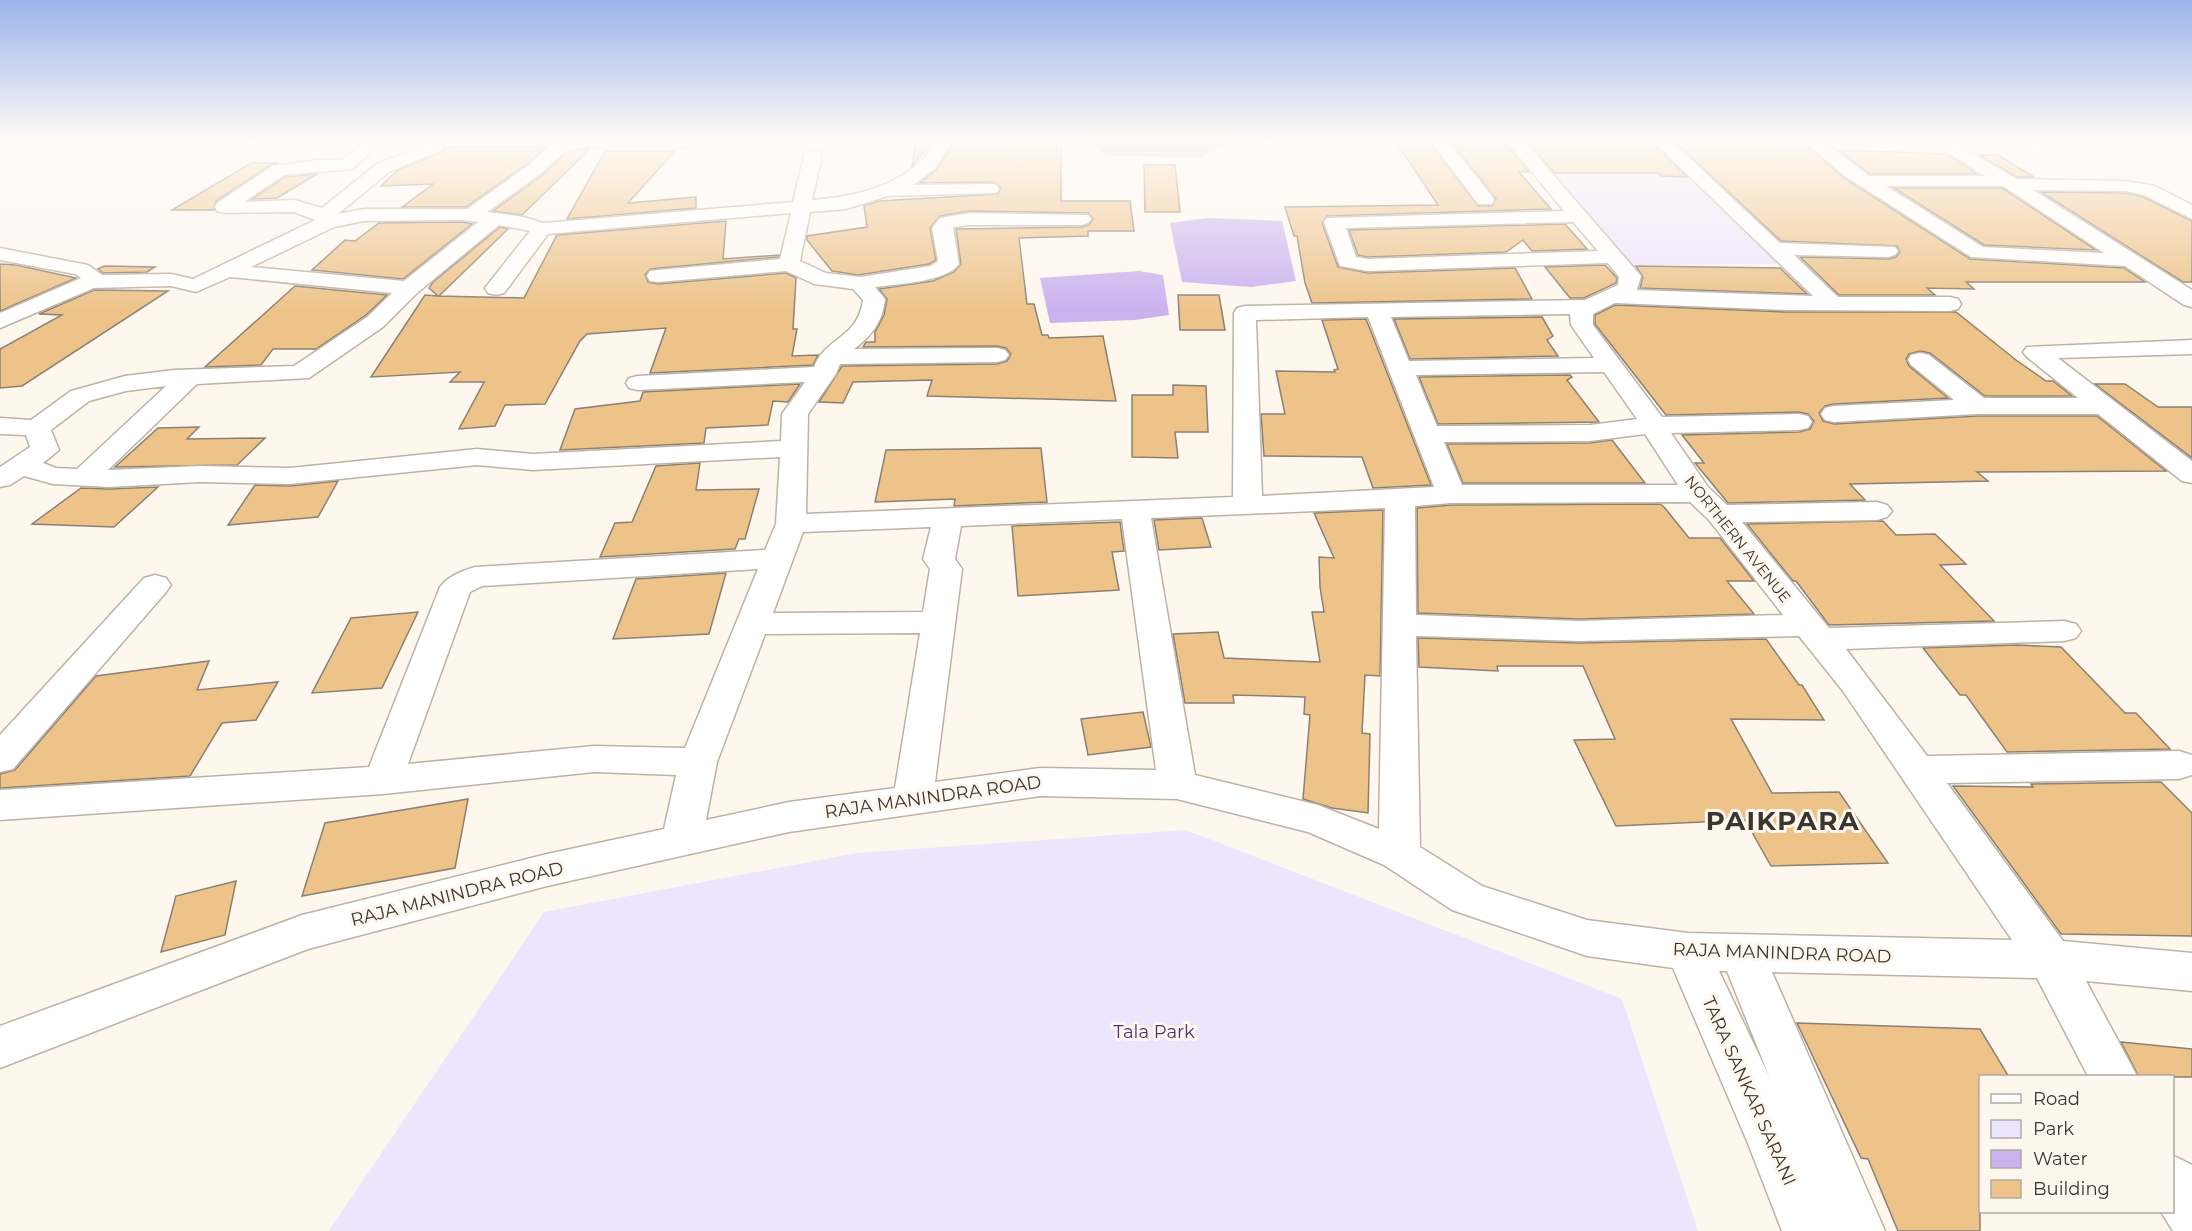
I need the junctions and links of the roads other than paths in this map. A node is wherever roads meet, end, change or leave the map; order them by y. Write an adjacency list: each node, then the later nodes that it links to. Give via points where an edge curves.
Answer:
1 (240, 196): 14 (street, via 224,207)
2 (301, 196): 14 (street)
3 (352, 196): 19 (street)
4 (497, 196): 17 (street)
5 (805, 196): 15 (street)
6 (868, 196): 15 (street, via 846,203)
7 (1482, 196): 13 (street)
8 (1562, 196): 18 (street)
9 (1720, 196): 23 (street)
10 (1889, 196): 27 (street, via 1978,253)
11 (2030, 196): 27 (street)
12 (2161, 196): 16 (street)
13 (1485, 200)
14 (288, 206): 19 (street, via 311,209)
15 (803, 206): 22 (street); 28 (street)
16 (2192, 213)
17 (469, 216): 19 (street, via 364,215); 20 (street)
18 (1579, 216): 26 (street); 26 (street, via 1334,222 1347,262 1368,265)
19 (327, 219): 29 (street)
20 (494, 219): 22 (street); 33 (street)
21 (1081, 219): 32 (street, via 947,222 942,228 949,264 936,271)
22 (542, 229): 34 (street)
23 (1776, 249): 24 (street); 37 (street)
24 (1888, 251)
25 (0, 254): 31 (street, via 81,269 92,276)
26 (1614, 258): 36 (street, via 1630,276 1628,288)
27 (2130, 260): 35 (street)
28 (789, 264): 30 (street); 32 (street, via 822,279)
29 (228, 271): 31 (street, via 196,286 171,280); 33 (street)
30 (658, 276)
31 (91, 282): 40 (street)
32 (860, 282): 45 (street, via 874,299 872,316)
33 (409, 288): 47 (street, via 375,322 300,373)
34 (496, 288)
35 (2192, 300)
36 (1599, 301): 37 (street); 39 (street); 44 (street, NORTHERN AVENUE, via 1581,311 1582,325)
37 (1832, 303): 38 (street)
38 (1950, 304)
39 (1377, 310): 46 (street); 64 (street, via 1245,313)
40 (0, 321)
41 (2192, 347): 50 (street, via 2035,352)
42 (997, 355): 45 (street)
43 (1920, 360): 49 (street)
44 (1610, 364): 46 (street); 53 (street, NORTHERN AVENUE)
45 (827, 365): 48 (street); 57 (street, via 795,414)
46 (1400, 368): 56 (street)
47 (191, 376): 55 (street, via 125,384 80,396); 60 (street)
48 (638, 383)
49 (1978, 406): 50 (street); 51 (street)
50 (2102, 406): 59 (street)
51 (1834, 414)
52 (1798, 422): 53 (street)
53 (1654, 425): 56 (street, via 1590,433); 63 (street, NORTHERN AVENUE, via 1668,451)
54 (0, 426): 55 (street)
55 (37, 428): 58 (street, via 45,450)
56 (1425, 434): 61 (street)
57 (794, 448): 60 (street, via 533,462 477,457 290,476); 68 (street)
58 (10, 472): 60 (street)
59 (2192, 475)
60 (84, 478)
61 (1451, 494): 62 (street); 63 (street, via 1578,495)
62 (1400, 499): 64 (street); 73 (street)
63 (1709, 503): 66 (street); 75 (street, NORTHERN AVENUE)
64 (1248, 505): 65 (street)
65 (1135, 509): 67 (street); 81 (street)
66 (1877, 511)
67 (948, 518): 68 (street); 71 (street, via 939,559 946,568)
68 (791, 524): 69 (street)
69 (777, 560): 72 (street); 80 (street, via 475,577 464,581 456,587)
70 (155, 585): 76 (street)
71 (939, 622): 72 (street); 82 (street)
72 (751, 624): 77 (street)
73 (1401, 625): 75 (street); 85 (street)
74 (2064, 631): 75 (street)
75 (1814, 632): 79 (street, NORTHERN AVENUE)
76 (0, 759)
77 (698, 762): 80 (street, via 594,759); 84 (street)
78 (2180, 765): 79 (street)
79 (1917, 770): 88 (street, NORTHERN AVENUE)
80 (383, 780): 83 (street)
81 (1177, 785): 82 (street, RAJA MANINDRA ROAD, via 1040,782); 85 (street, RAJA MANINDRA ROAD, via 1318,820)
82 (913, 799): 84 (street, RAJA MANINDRA ROAD, via 789,817)
83 (0, 805)
84 (682, 840): 90 (street, RAJA MANINDRA ROAD, via 302,933)
85 (1399, 854): 86 (street, RAJA MANINDRA ROAD, via 1467,897 1587,938)
86 (1688, 952): 87 (street, RAJA MANINDRA ROAD); 94 (street, TARA SANKAR SARANI)
87 (1742, 954): 88 (street, RAJA MANINDRA ROAD); 95 (street)
88 (2050, 959): 89 (street, RAJA MANINDRA ROAD); 91 (street, NORTHERN AVENUE)
89 (2192, 972)
90 (0, 1047)
91 (2112, 1075)
92 (2174, 1184): 93 (street)
93 (2192, 1212)
94 (1809, 1231)
95 (1858, 1231)

